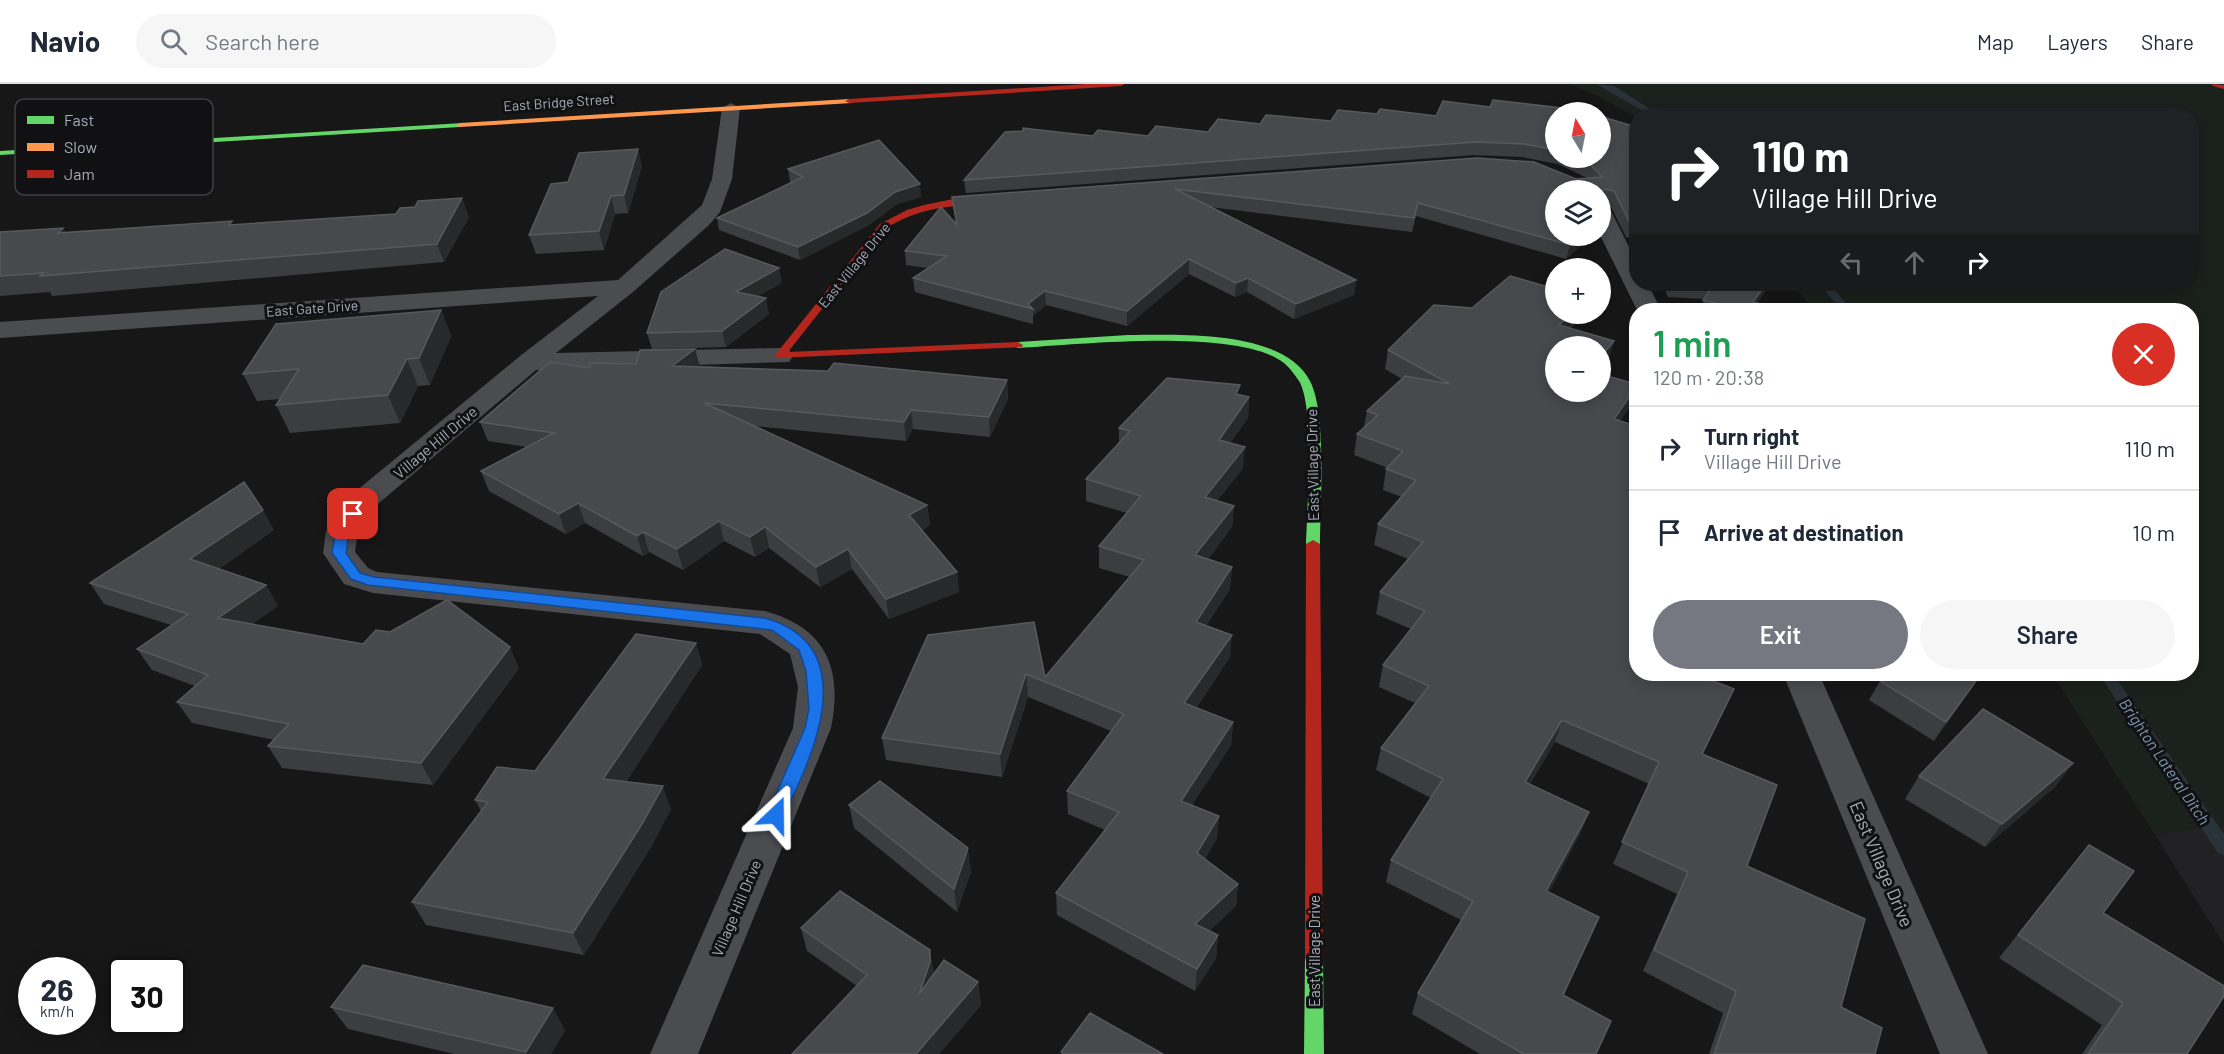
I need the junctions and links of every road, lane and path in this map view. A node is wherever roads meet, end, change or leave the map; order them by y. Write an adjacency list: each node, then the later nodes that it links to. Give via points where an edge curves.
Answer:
1 (1121, 84): 4 (street, East Bridge Street)
2 (2216, 84): 3 (street)
3 (2224, 87)
4 (731, 108): 5 (street, East Bridge Street); 11 (street, Village Hill Drive, via 722,178 712,207)
5 (213, 140)
6 (15, 152): 7 (street, East Bridge Street)
7 (0, 153)
8 (1011, 197): 13 (street, East Village Drive, via 928,204 894,217)
9 (1611, 234): 10 (street)
10 (1629, 270)
11 (625, 287): 12 (street, East Gate Drive); 14 (street, Village Hill Drive)
12 (0, 330)
13 (780, 356): 14 (street, East Village Drive); 17 (street, East Village Drive, via 1200,337 1249,345 1281,356 1298,368 1308,387 1314,422)
14 (529, 362): 16 (street, Village Hill Drive, via 362,503 342,531 339,553 356,576 373,582 765,623 805,647 814,671 817,709 812,728)
15 (1804, 681): 18 (street, East Village Drive)
16 (674, 1054)
17 (1314, 1054)
18 (1964, 1054)

